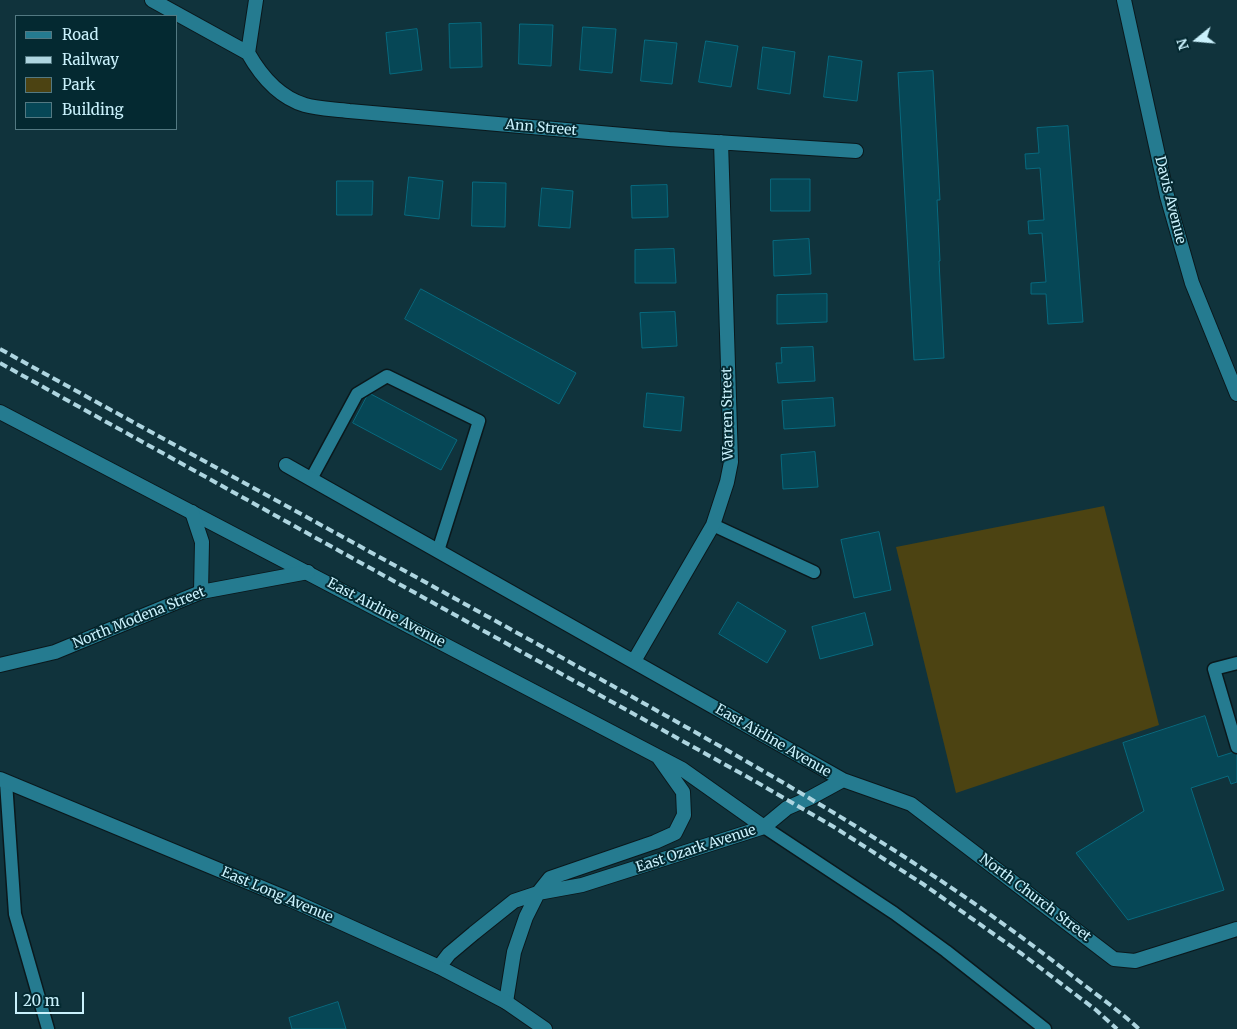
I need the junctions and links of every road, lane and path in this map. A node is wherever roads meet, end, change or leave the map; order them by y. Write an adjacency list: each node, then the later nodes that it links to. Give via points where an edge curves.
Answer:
1 (152, 0): 4 (street)
2 (256, 0): 4 (street)
3 (1124, 0): 7 (street, Davis Avenue, via 1167,196 1192,283)
4 (248, 53): 5 (street, Ann Street, via 271,86 305,105 348,112)
5 (721, 142): 6 (street, Ann Street); 12 (street, Warren Street, via 730,462)
6 (856, 151)
7 (1237, 394)
8 (0, 412): 11 (street, East Airline Avenue)
9 (286, 465): 10 (street, East Airline Avenue)
10 (311, 479): 13 (street, East Airline Avenue); 13 (lane, via 357,394 387,376 479,421)
11 (192, 512): 14 (street, East Airline Avenue); 16 (street, via 202,542)
12 (713, 525): 15 (lane); 17 (street, Warren Street)
13 (438, 551): 17 (street, East Airline Avenue)
14 (308, 572): 16 (street, North Modena Street); 21 (street, East Airline Avenue)
15 (814, 572)
16 (201, 592): 19 (street, North Modena Street, via 55,652)
17 (634, 661): 22 (street, East Airline Avenue)
18 (1237, 663): 20 (lane, via 1214,668)
19 (0, 665)
20 (1237, 747)
21 (658, 757): 24 (street, East Airline Avenue, via 682,769); 25 (street, via 683,792 684,815 675,833 550,878)
22 (843, 780): 24 (street, East Ozark Avenue, via 787,808); 26 (street, North Church Street, via 911,804 1114,959 1135,961)
23 (3, 781): 27 (street, East Long Avenue, via 289,899); 29 (lane, via 15,914)
24 (764, 827): 25 (street, East Ozark Avenue, via 582,885); 31 (lane, via 894,913)
25 (538, 893): 27 (street, East Ozark Avenue, via 514,901 449,954); 28 (street, via 514,952)
26 (1237, 929)
27 (439, 967): 28 (street, East Long Avenue)
28 (506, 1002): 30 (street, East Long Avenue)
29 (48, 1029)
30 (546, 1029)
31 (1045, 1029)

